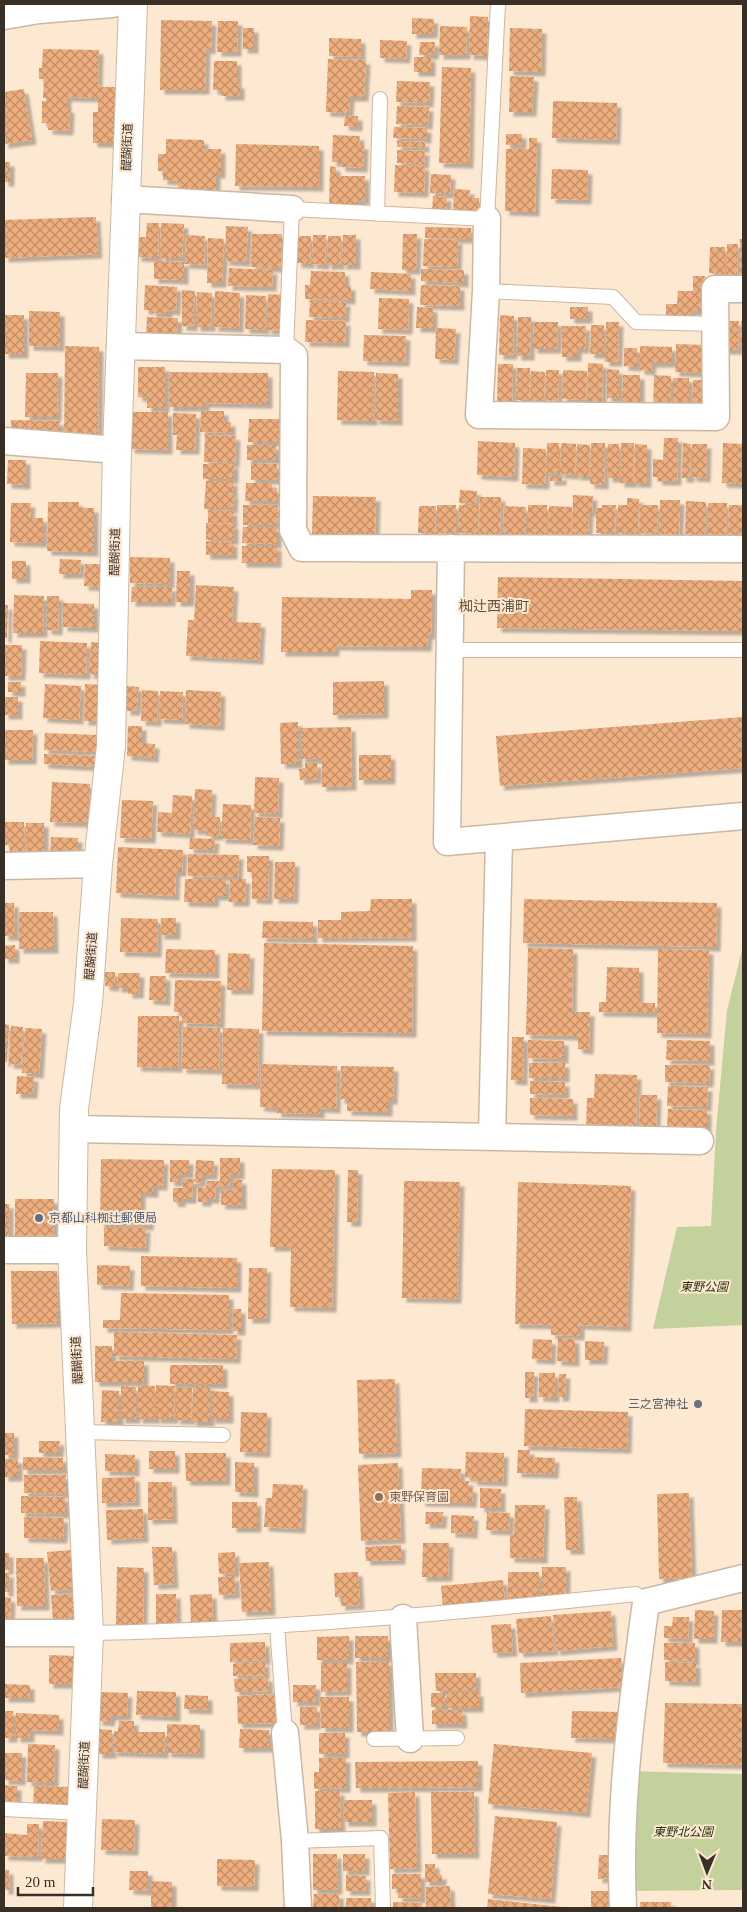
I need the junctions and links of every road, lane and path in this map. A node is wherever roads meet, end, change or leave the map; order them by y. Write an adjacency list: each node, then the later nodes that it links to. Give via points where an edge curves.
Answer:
1 (112, 4): 4 (street)
2 (132, 4): 6 (main road, 醍醐街道)
3 (498, 4): 9 (lane)
4 (4, 16)
5 (380, 98): 8 (lane)
6 (125, 198): 7 (street); 13 (main road, 醍醐街道)
7 (292, 209): 8 (lane); 14 (lane)
8 (377, 214): 9 (lane)
9 (487, 219): 11 (street)
10 (743, 289): 12 (street, via 715,289)
11 (486, 291): 12 (lane, via 613,297 636,322); 12 (street, via 479,414 716,417)
12 (715, 324)
13 (120, 346): 14 (street); 16 (main road, 醍醐街道)
14 (286, 350): 17 (street, via 294,356 293,530 302,548)
15 (4, 441): 16 (street)
16 (117, 450): 23 (main road, 醍醐街道, via 111,746)
17 (451, 548): 18 (street); 19 (street)
18 (743, 549)
19 (450, 650): 20 (lane); 22 (street, via 447,842)
20 (743, 650)
21 (743, 816): 22 (street)
22 (498, 838): 26 (street)
23 (98, 864): 24 (street); 25 (main road, 醍醐街道, via 88,1003)
24 (4, 866)
25 (74, 1129): 26 (street); 29 (main road, 醍醐街道)
26 (492, 1138): 27 (street)
27 (700, 1141)
28 (4, 1250): 29 (street)
29 (72, 1250): 30 (main road, 醍醐街道)
30 (81, 1432): 31 (lane); 37 (main road, 醍醐街道)
31 (223, 1436)
32 (743, 1578): 33 (street)
33 (646, 1602): 34 (lane, via 636,1594); 48 (street, via 628,1736 620,1850)
34 (403, 1618): 35 (lane); 39 (street)
35 (277, 1626): 37 (lane); 38 (lane)
36 (4, 1633): 37 (street)
37 (89, 1633): 43 (main road, 醍醐街道)
38 (285, 1733): 44 (street)
39 (410, 1738): 40 (lane); 41 (lane)
40 (456, 1738)
41 (374, 1739)
42 (4, 1809): 43 (lane)
43 (82, 1813): 45 (main road, 醍醐街道)
44 (295, 1841): 46 (street); 47 (lane, via 381,1838)
45 (78, 1908)
46 (298, 1908)
47 (383, 1908)
48 (622, 1908)

